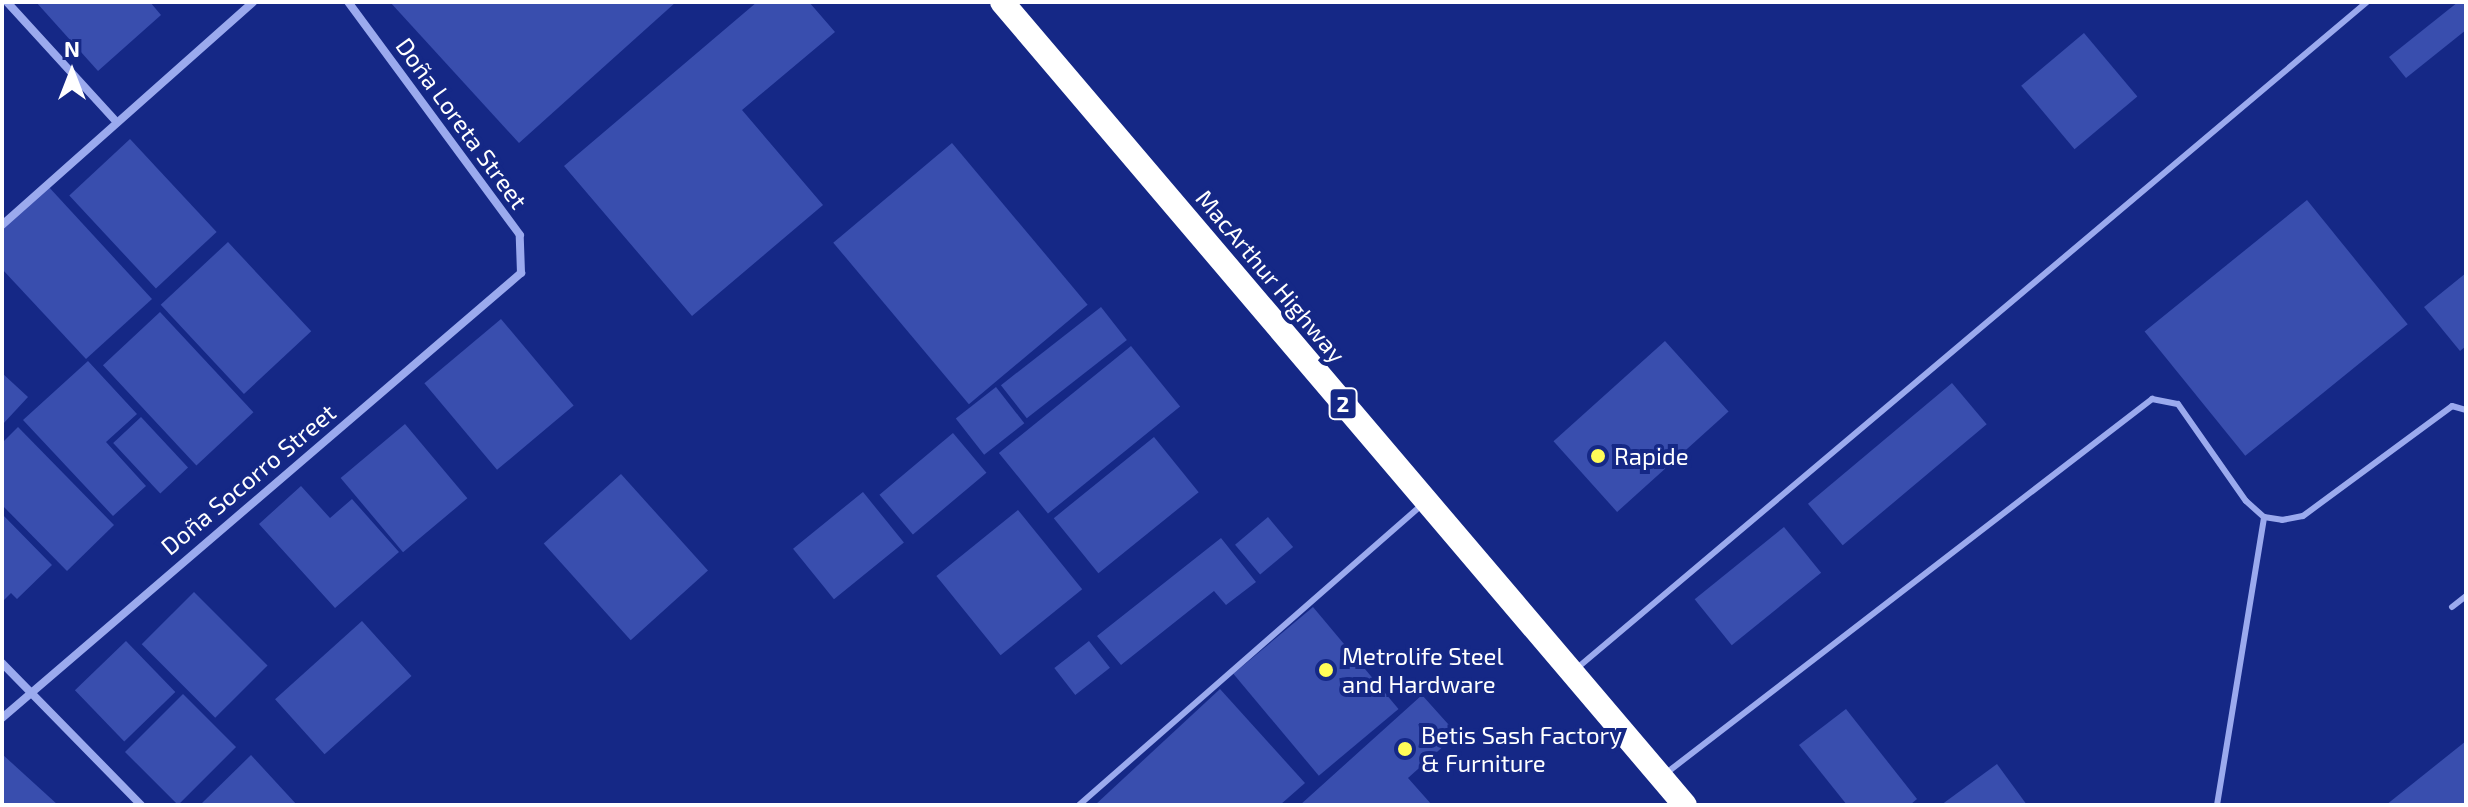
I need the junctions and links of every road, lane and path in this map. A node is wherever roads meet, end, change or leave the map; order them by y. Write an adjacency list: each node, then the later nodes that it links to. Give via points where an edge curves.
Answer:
1 (7, 2): 6 (street)
2 (253, 2): 6 (street)
3 (348, 2): 8 (street, Doña Loreta Street, via 520,235)
4 (1002, 2): 10 (highway, MacArthur Highway / 2)
5 (2367, 2): 15 (lane)
6 (114, 119): 7 (street)
7 (2, 225)
8 (521, 273): 16 (street, Doña Socorro Street)
9 (2466, 410): 11 (lane, via 2452,406 2303,516)
10 (1426, 501): 15 (highway, MacArthur Highway / 2); 20 (lane)
11 (2264, 517): 18 (lane, via 2178,404 2152,399); 22 (lane)
12 (2466, 596): 13 (lane)
13 (2452, 607)
14 (2, 663): 16 (street)
15 (1573, 671): 18 (highway, MacArthur Highway / 2)
16 (31, 690): 17 (street, Doña Socorro Street); 19 (street)
17 (2, 718)
18 (1661, 777): 21 (highway, MacArthur Highway / 2)
19 (141, 805)
20 (1079, 805)
21 (1685, 805)
22 (2217, 805)

